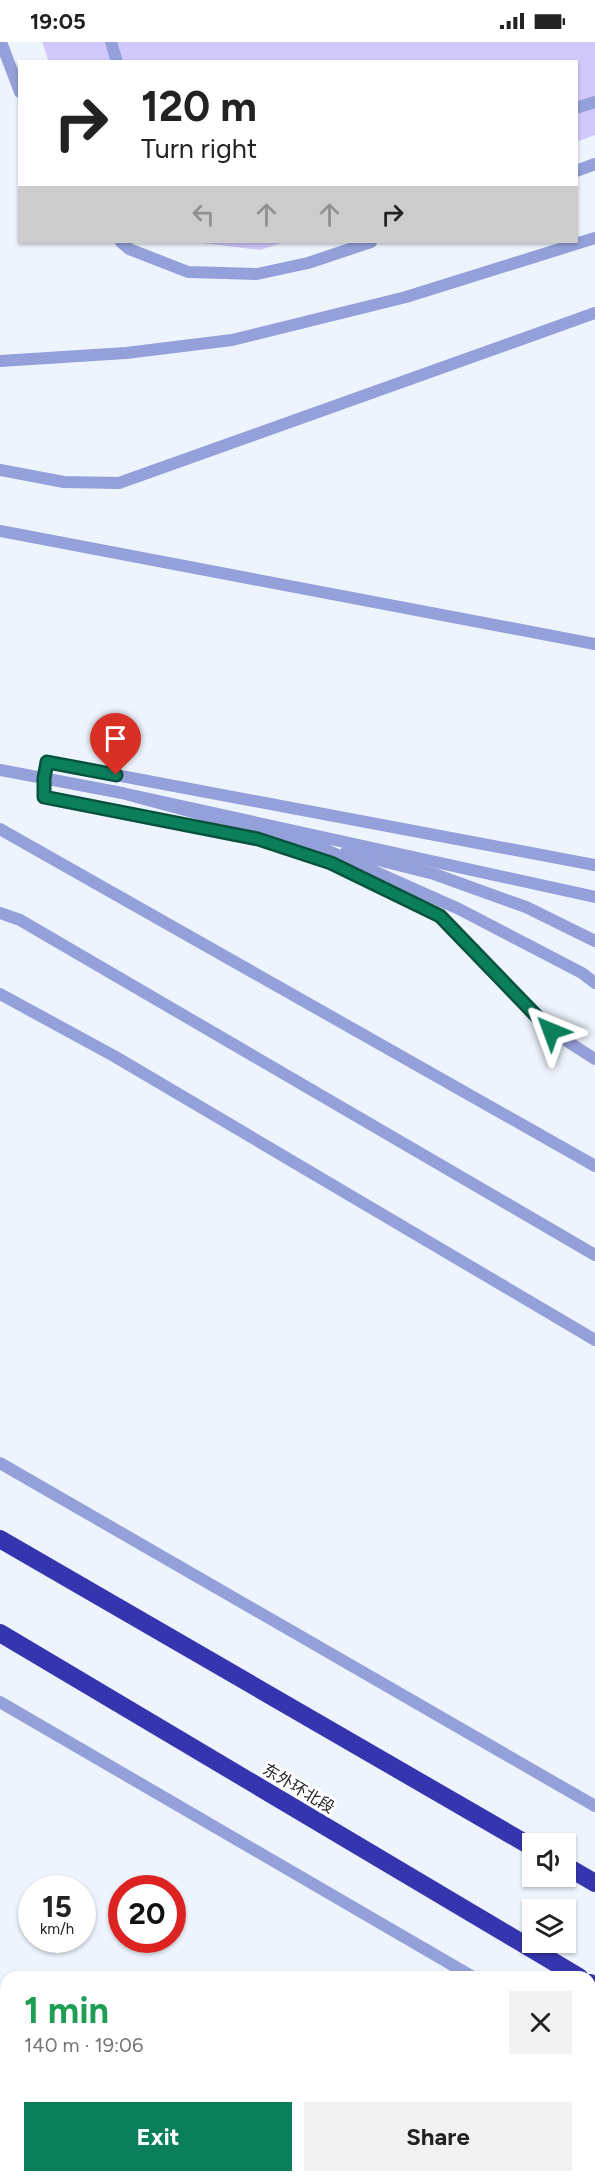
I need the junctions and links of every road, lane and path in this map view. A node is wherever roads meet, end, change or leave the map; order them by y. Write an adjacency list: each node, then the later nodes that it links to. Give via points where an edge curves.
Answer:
1 (1, 42): 4 (lane)
2 (111, 42): 3 (lane)
3 (116, 60)
4 (18, 87)
5 (595, 102): 6 (lane)
6 (578, 107)
7 (595, 164): 8 (lane)
8 (578, 170)
9 (595, 238): 13 (lane, via 406,297 232,340 126,353)
10 (122, 243): 11 (lane, via 188,272 257,274 308,263)
11 (368, 243)
12 (595, 313): 14 (lane, via 119,483 64,482)
13 (0, 361)
14 (0, 470)
15 (0, 531): 16 (lane)
16 (595, 644)
17 (0, 770): 18 (lane)
18 (44, 778): 19 (lane); 22 (lane, via 47,762); 28 (lane, via 44,797 258,839 331,863 440,916 551,1031)
19 (122, 793): 21 (lane); 23 (lane)
20 (0, 829): 29 (lane)
21 (315, 845): 25 (lane, via 434,874 526,907); 26 (lane, via 459,909)
22 (595, 865)
23 (595, 897)
24 (0, 913): 30 (lane, via 20,920)
25 (595, 941)
26 (595, 983)
27 (0, 994): 31 (lane, via 114,1056)
28 (595, 1059)
29 (595, 1166)
30 (595, 1255)
31 (595, 1340)
32 (0, 1463): 36 (lane)
33 (0, 1539): 37 (highway)
34 (0, 1633): 41 (highway, 东外环北段)
35 (0, 1702): 40 (lane)
36 (595, 1806)
37 (522, 1840)
38 (576, 1872): 39 (highway)
39 (595, 1883)
40 (463, 1971)
41 (569, 1971)

